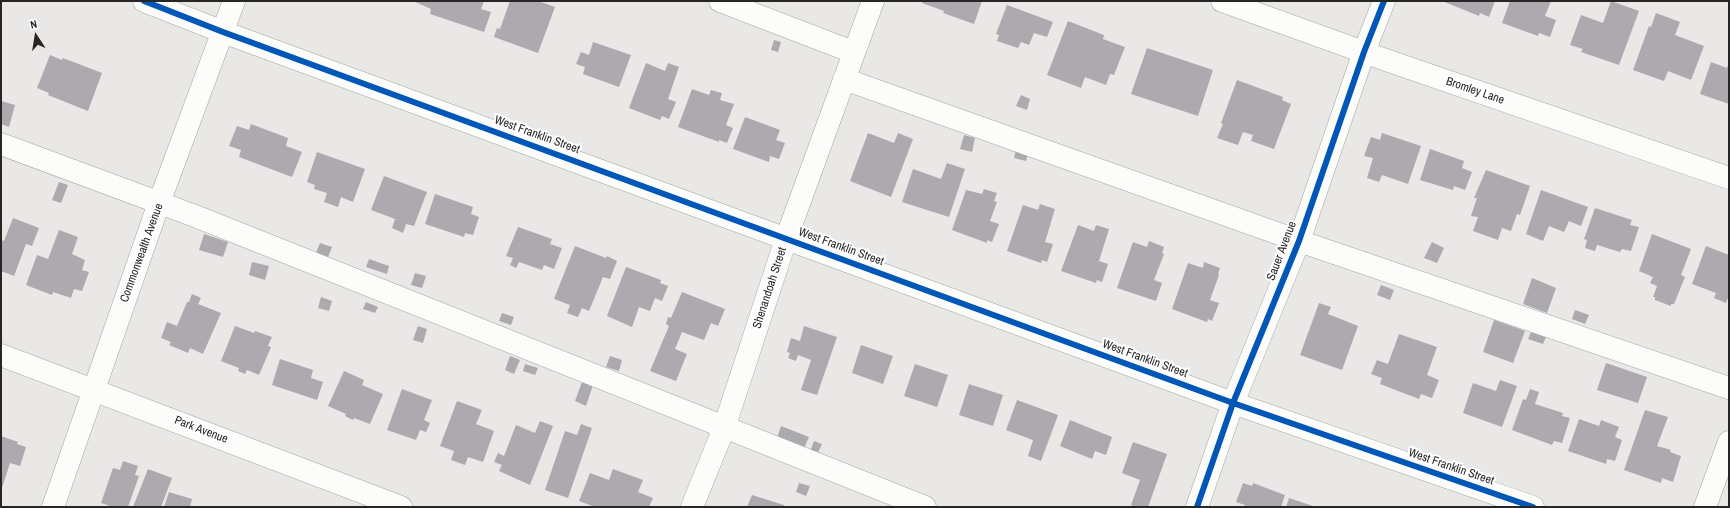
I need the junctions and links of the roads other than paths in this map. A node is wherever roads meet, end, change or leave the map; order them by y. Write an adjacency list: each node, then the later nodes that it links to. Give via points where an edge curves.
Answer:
1 (144, 1): 7 (street, West Franklin Street)
2 (234, 1): 7 (street, Commonwealth Avenue)
3 (720, 1): 8 (street)
4 (872, 1): 8 (street, Shenandoah Street)
5 (1222, 1): 9 (street, Bromley Lane)
6 (1384, 1): 9 (street, Sauer Avenue)
7 (223, 32): 13 (street, Commonwealth Avenue); 14 (street, West Franklin Street)
8 (853, 52): 10 (street, Shenandoah Street)
9 (1364, 52): 12 (street, Bromley Lane); 15 (street, Sauer Avenue)
10 (844, 79): 14 (street, Shenandoah Street); 15 (street)
11 (1, 144): 13 (street)
12 (1729, 178)
13 (160, 203): 18 (street, Commonwealth Avenue); 20 (street)
14 (786, 239): 19 (street, West Franklin Street); 20 (street, Shenandoah Street)
15 (1299, 240): 17 (street); 19 (street, Sauer Avenue)
16 (1, 355): 18 (street, Park Avenue)
17 (1729, 388)
18 (93, 389): 22 (street, Commonwealth Avenue); 23 (street, Park Avenue)
19 (1233, 403): 26 (street, Sauer Avenue); 27 (street, West Franklin Street)
20 (724, 428): 24 (street, Shenandoah Street); 25 (street)
21 (1729, 442): 28 (street)
22 (53, 507)
23 (401, 507)
24 (692, 507)
25 (925, 507)
26 (1197, 507)
27 (1533, 507)
28 (1705, 507)

